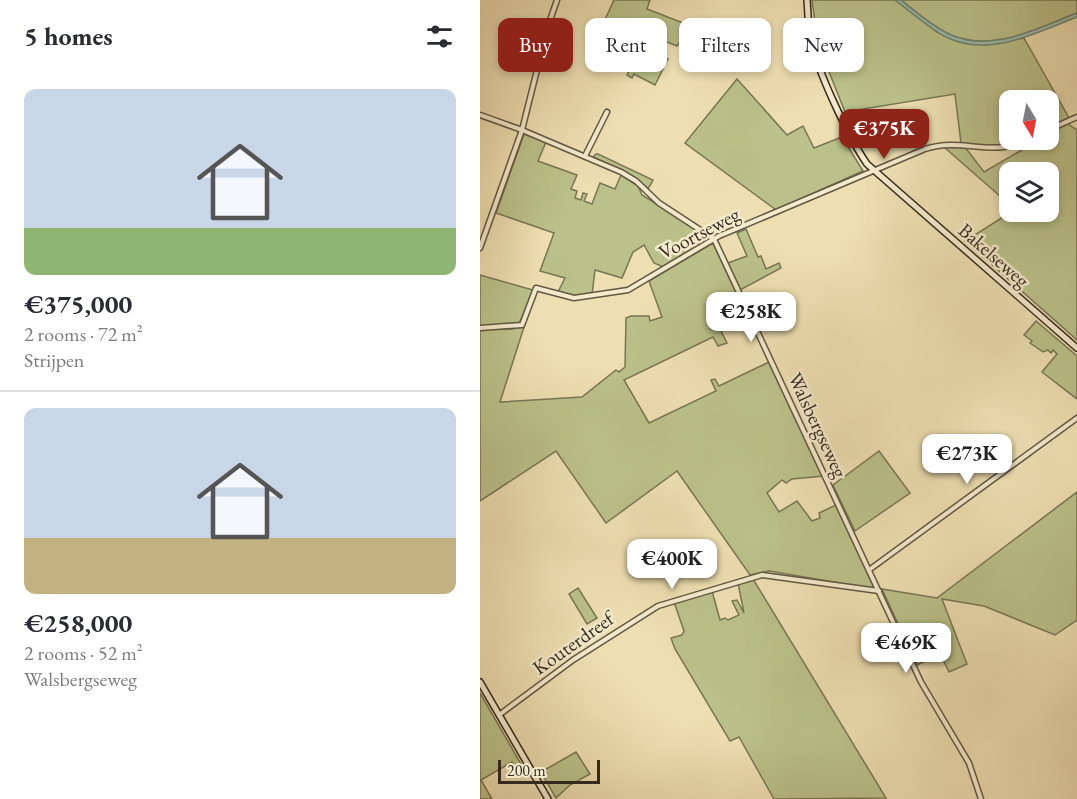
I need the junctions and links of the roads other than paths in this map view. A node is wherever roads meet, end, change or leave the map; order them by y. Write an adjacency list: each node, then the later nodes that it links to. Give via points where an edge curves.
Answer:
1 (557, 0): 7 (street)
2 (807, 0): 10 (main road, Bakelseweg, via 816,57 851,138)
3 (607, 112): 9 (street)
4 (480, 115): 7 (street)
5 (1077, 117): 6 (street)
6 (1059, 125)
7 (522, 130): 9 (street); 12 (street)
8 (999, 148): 10 (street, Voortseweg, via 959,144 933,147)
9 (585, 156): 11 (street, via 636,181 659,203)
10 (876, 170): 11 (street, Voortseweg); 14 (main road, Bakelseweg)
11 (714, 239): 13 (street, Voortseweg, via 622,292 574,298 536,288 522,325); 16 (street, Walsbergseweg)
12 (480, 248)
13 (480, 328)
14 (1077, 348)
15 (1077, 418): 16 (street)
16 (869, 570): 17 (street, Walsbergseweg)
17 (879, 591): 19 (street, Kouterdreef, via 762,575 658,606 573,660); 21 (street, Walsbergseweg, via 921,682 969,764)
18 (480, 682): 19 (main road)
19 (499, 715): 20 (main road)
20 (548, 799)
21 (981, 799)

